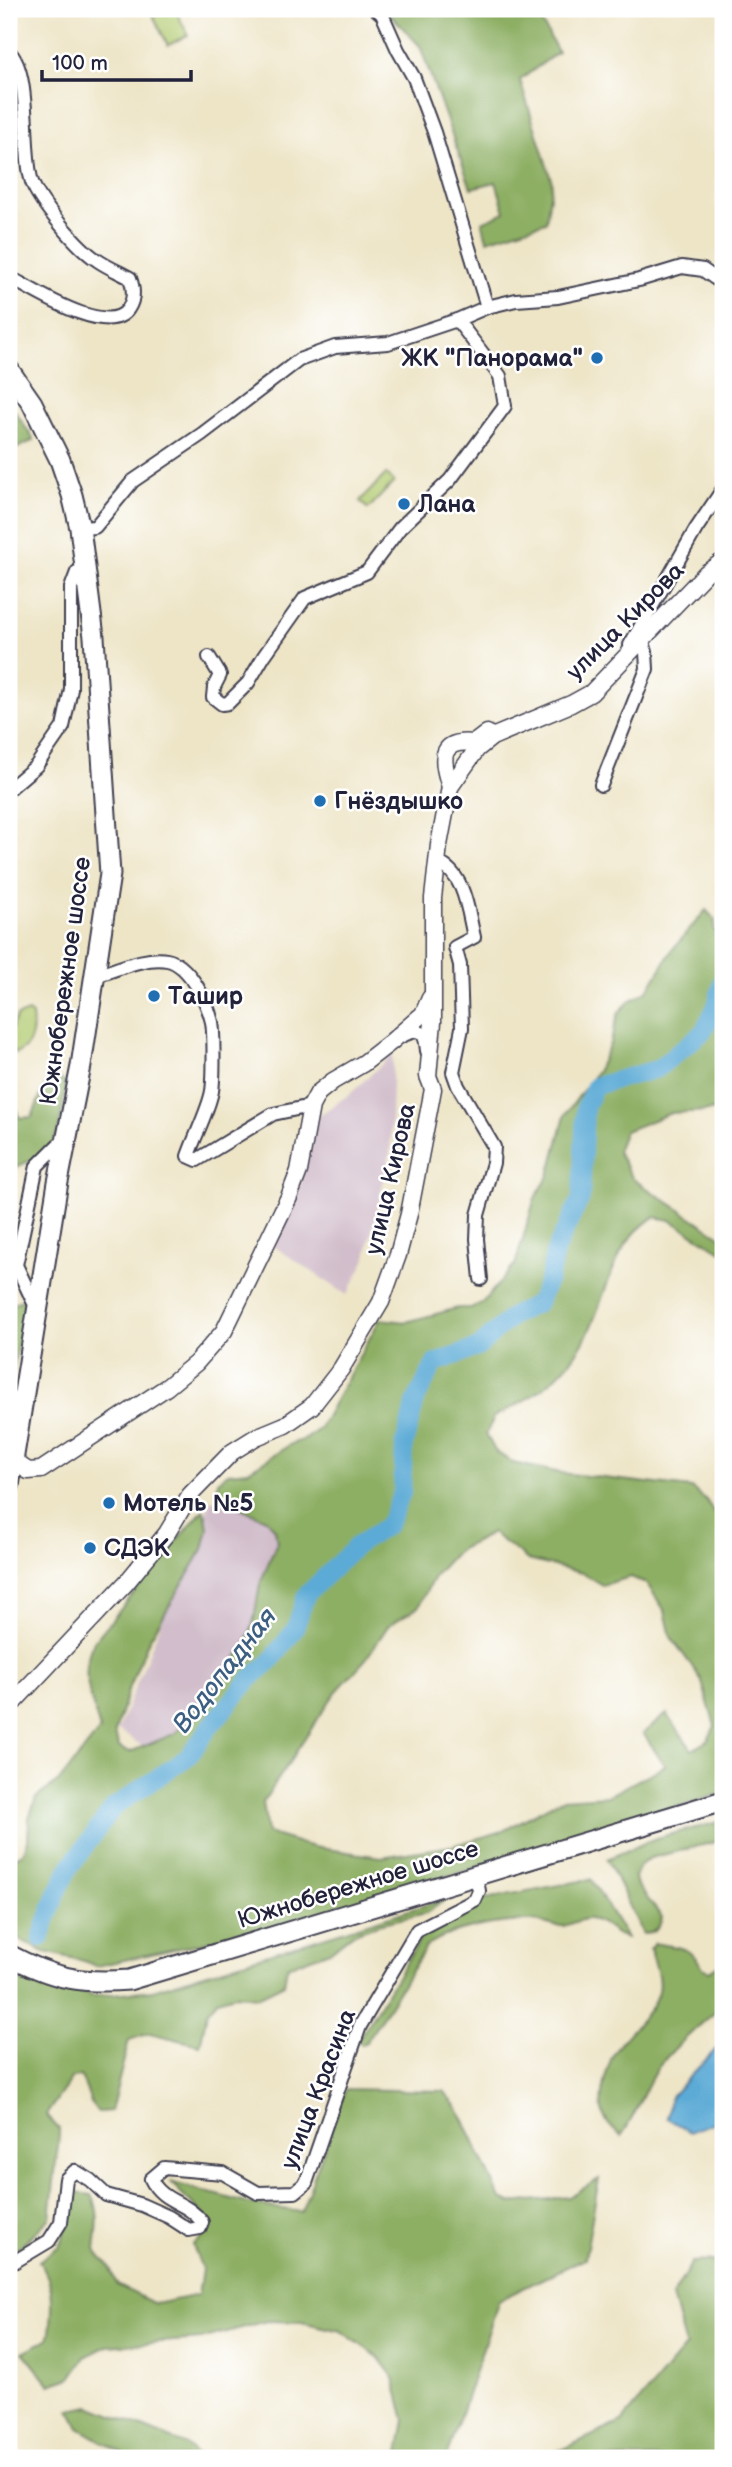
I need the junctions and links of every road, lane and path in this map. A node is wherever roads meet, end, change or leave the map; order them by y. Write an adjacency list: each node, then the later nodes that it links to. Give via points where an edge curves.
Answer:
1 (376, 9): 5 (street, via 414,78)
2 (9, 52): 3 (street, via 16,59 20,79 32,182 57,220 88,253 130,278 134,290 126,312 107,320 78,312)
3 (9, 277)
4 (723, 284): 5 (street, via 703,270 682,267 558,297)
5 (487, 307): 6 (street)
6 (457, 320): 10 (street, via 388,343 335,347 299,360 132,481); 14 (street, via 500,376 505,406 475,448 450,480 400,528 367,572 305,598 248,683 228,703 213,697 220,675)
7 (9, 370): 10 (highway, Южнобережное шоссе, via 32,403)
8 (9, 382): 12 (highway, Южнобережное шоссе, via 48,450 65,495)
9 (723, 489): 13 (street)
10 (89, 529): 20 (highway, Южнобережное шоссе, via 110,874)
11 (723, 561): 13 (main road, улица Кирова)
12 (77, 572): 18 (street, via 72,588 71,689 63,727 36,766); 26 (highway, Южнобережное шоссе, via 103,875)
13 (635, 645): 15 (main road, улица Кирова, via 588,690 487,733); 16 (street, via 646,652 647,669)
14 (209, 657)
15 (475, 746): 17 (main road, улица Кирова); 17 (main road, via 460,741 443,755)
16 (601, 785)
17 (450, 787): 19 (main road, улица Кирова)
18 (9, 789)
19 (438, 863): 21 (main road, улица Кирова, via 433,898); 25 (street, via 454,874 474,937 455,947 462,1028 453,1072 494,1147 478,1215)
20 (94, 976): 24 (street, via 163,959 187,970 197,987 212,1022 212,1092 188,1156 197,1160 273,1114); 26 (highway, Южнобережное шоссе)
21 (433, 992): 22 (main road, via 423,1014); 23 (main road, улица Кирова)
22 (391, 1042): 23 (street, via 414,1030 421,1032 426,1037); 24 (main road, via 333,1080)
23 (428, 1076): 28 (main road, улица Кирова, via 433,1089 398,1255 382,1302 341,1369 312,1406 232,1452 190,1495 167,1533 126,1583)
24 (311, 1106): 26 (main road, via 299,1171 289,1197 224,1331 167,1387 41,1470 29,1471)
25 (481, 1279)
26 (11, 1456): 27 (highway, Южнобережное шоссе)
27 (9, 1486)
28 (9, 1707)
29 (717, 1808): 30 (highway, Южнобережное шоссе)
30 (478, 1880): 31 (highway, Южнобережное шоссе, via 129,1980 96,1983 61,1978); 31 (highway, Южнобережное шоссе, via 135,1984 95,1987 58,1982 22,1969); 32 (street, улица Красина, via 480,1891 475,1900 417,1930 360,2026 306,2183 295,2192 258,2193 223,2173 164,2168 151,2179 157,2192 195,2212 202,2222 200,2228 189,2231 142,2205 106,2195 75,2171 66,2179 61,2222 49,2241)
31 (9, 1957)
32 (9, 2265)

